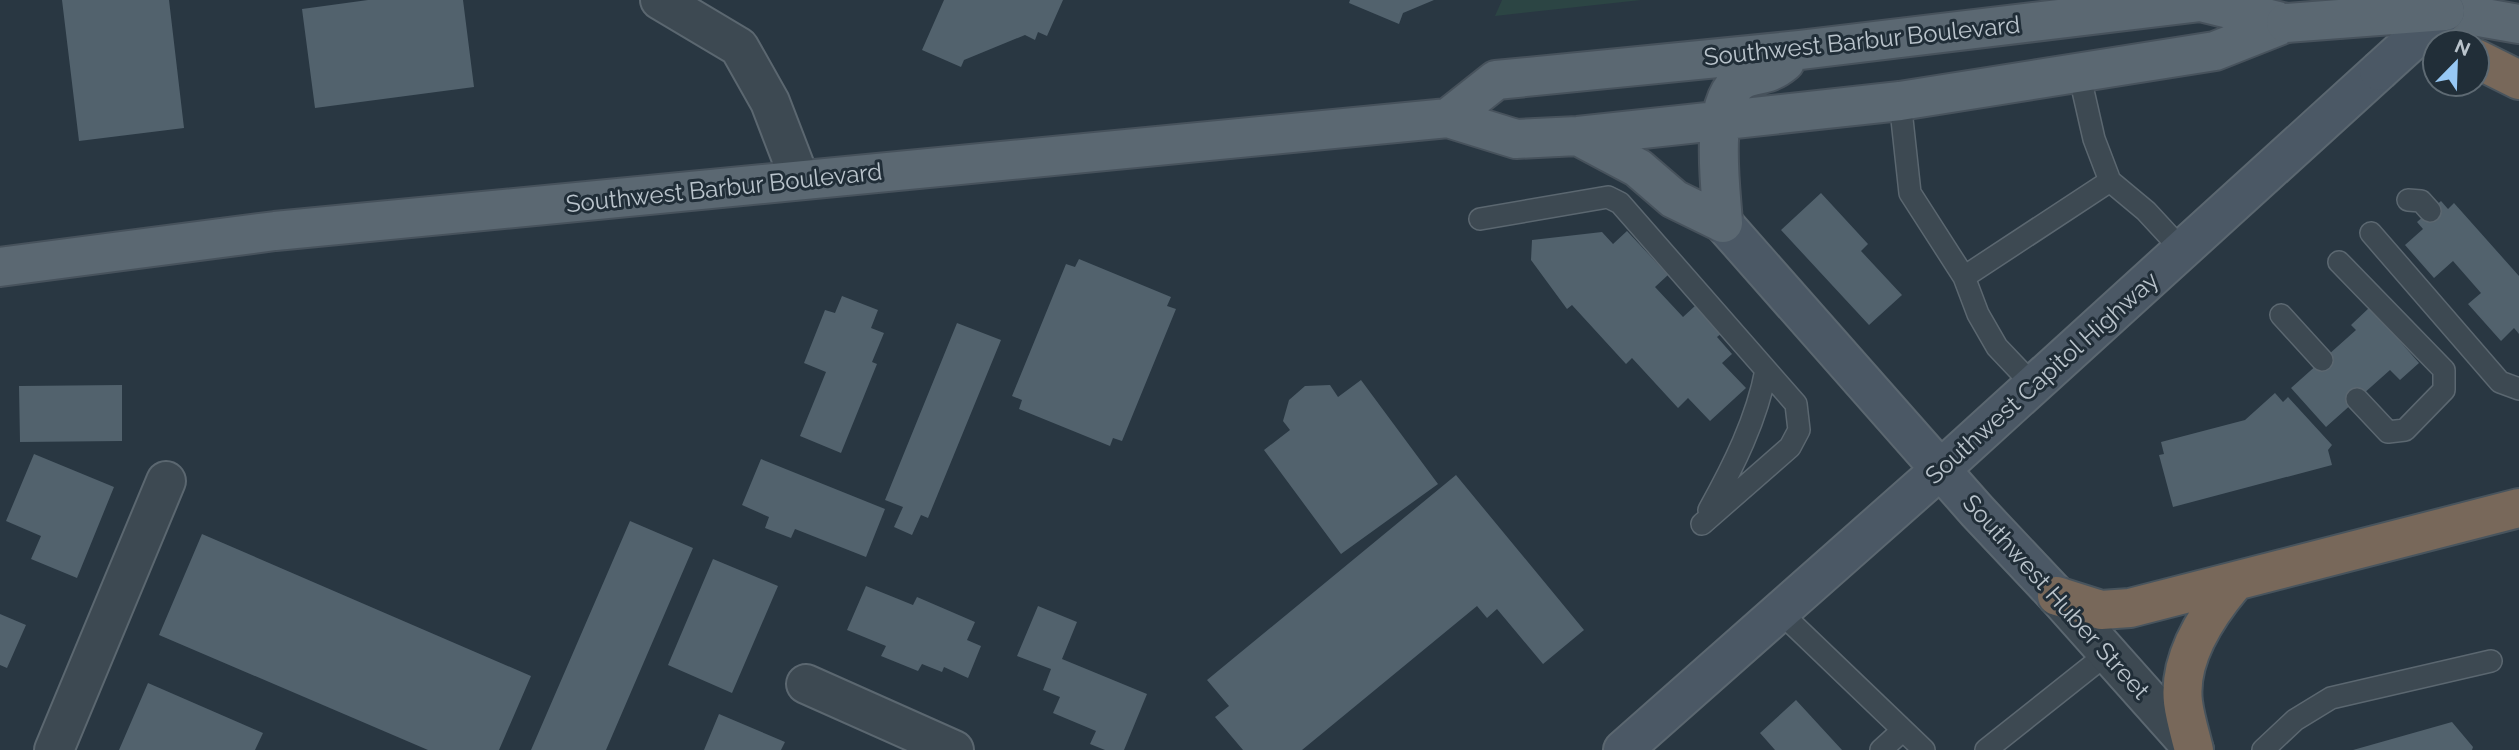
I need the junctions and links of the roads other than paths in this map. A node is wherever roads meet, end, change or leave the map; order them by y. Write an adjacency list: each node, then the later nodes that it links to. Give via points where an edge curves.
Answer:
1 (660, 0): 14 (street, via 739,47 770,102)
2 (2358, 0): 3 (highway)
3 (2454, 13): 4 (main road, Southwest Barbur Boulevard, bridge); 5 (main road, Southwest Barbur Boulevard); 21 (main road, Southwest Capitol Highway, bridge, via 2379,71)
4 (2286, 23): 6 (main road, Southwest Barbur Boulevard, via 2201,2); 8 (main road, Southwest Barbur Boulevard, via 2215,51)
5 (2519, 24)
6 (1800, 50): 11 (main road, Southwest Barbur Boulevard, via 1496,80); 12 (main road, via 1771,74 1741,80 1731,91)
7 (2491, 66): 9 (highway)
8 (2078, 73): 10 (main road, Southwest Barbur Boulevard); 15 (lane)
9 (2519, 80)
10 (1900, 101): 12 (main road, Southwest Barbur Boulevard); 24 (lane, via 1910,193)
11 (1448, 118): 13 (main road, Southwest Barbur Boulevard, via 1516,139); 14 (main road, Southwest Barbur Boulevard)
12 (1721, 121): 13 (main road, Southwest Barbur Boulevard); 19 (main road)
13 (1578, 136): 19 (main road, via 1638,168 1674,199)
14 (800, 180): 23 (main road, Southwest Barbur Boulevard, via 275,231)
15 (2110, 181): 21 (lane); 24 (lane)
16 (2408, 200): 17 (lane, via 2421,201)
17 (2430, 211)
18 (1480, 219): 27 (lane, via 1608,197 1620,203)
19 (1723, 223): 31 (main road, Southwest Huber Street)
20 (2371, 233): 29 (lane, via 2500,382)
21 (2183, 251): 28 (main road, Southwest Capitol Highway)
22 (2339, 262): 30 (lane, via 2444,370 2444,390 2405,430 2388,432)
23 (0, 267)
24 (1964, 277): 28 (lane, via 1997,347)
25 (2281, 315): 26 (lane)
26 (2322, 360)
27 (1766, 370): 27 (lane, via 1796,404 1800,430 1790,447 1702,524 1734,460)
28 (2034, 386): 31 (main road, Southwest Capitol Highway)
29 (2519, 389)
30 (2357, 399)
31 (1941, 469): 35 (main road, Southwest Huber Street); 36 (main road, Southwest Capitol Highway)
32 (166, 481): 42 (street)
33 (2519, 508): 34 (highway)
34 (2233, 584): 35 (highway, via 2130,608 2101,610); 47 (highway, via 2200,631 2183,675 2183,700)
35 (2057, 596): 37 (street, Southwest Huber Street)
36 (1779, 611): 40 (lane); 41 (main road, Southwest Capitol Highway)
37 (2108, 653): 46 (lane); 47 (street, Southwest Huber Street)
38 (2491, 660): 48 (lane, via 2331,698 2295,720)
39 (806, 684): 43 (street)
40 (1903, 730): 44 (lane); 45 (lane)
41 (1625, 749)
42 (54, 750)
43 (954, 750)
44 (1881, 750)
45 (1924, 750)
46 (1986, 750)
47 (2194, 750)
48 (2263, 750)

